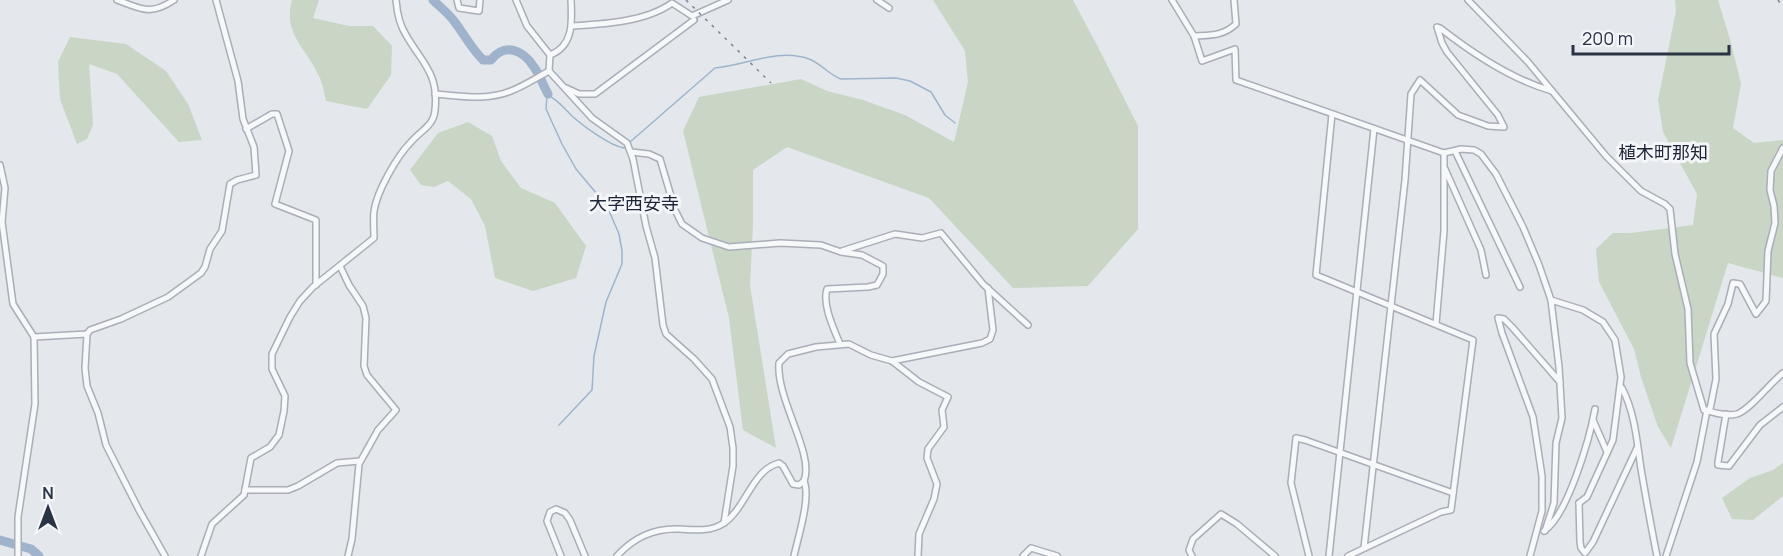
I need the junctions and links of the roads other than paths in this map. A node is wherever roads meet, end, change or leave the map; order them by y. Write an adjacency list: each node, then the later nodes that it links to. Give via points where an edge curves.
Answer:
1 (117, 0): 2 (street, via 153,11)
2 (174, 0)
3 (216, 0): 24 (street, via 238,81)
4 (396, 0): 22 (street, via 398,18 430,71)
5 (457, 0): 6 (street, via 459,8 479,11)
6 (480, 0)
7 (516, 0): 18 (street, via 527,27)
8 (572, 0): 16 (street)
9 (728, 0): 16 (street, via 692,16 672,3 617,23)
10 (877, 0): 14 (street)
11 (1172, 0): 17 (street)
12 (1234, 0): 17 (street, via 1236,24 1229,31)
13 (1468, 0): 21 (street)
14 (889, 8)
15 (694, 20): 20 (street, via 595,94 579,94)
16 (572, 26): 18 (street, via 561,49)
17 (1194, 36): 23 (street, via 1203,61 1234,49 1236,80)
18 (550, 55): 19 (street)
19 (549, 71): 20 (street); 22 (street, via 494,96)
20 (563, 86): 29 (street, via 592,118 627,143)
21 (1552, 91): 26 (street, via 1484,59 1437,27 1447,52 1504,126 1488,126 1458,115 1420,80 1412,94); 53 (street, via 1606,156 1641,191 1670,209 1675,254 1688,309 1690,363 1702,408)
22 (435, 94): 34 (street, via 432,122 410,142 377,200 374,238)
23 (1332, 114): 25 (street); 39 (street, via 1316,275)
24 (246, 129): 36 (street, via 277,114 289,151 275,204 316,220); 44 (street, via 254,147 257,173 230,184 222,231 210,249 203,271 168,297)
25 (1374, 129): 26 (street); 39 (street)
26 (1408, 141): 30 (street); 41 (street)
27 (1783, 148): 53 (street, via 1770,178 1775,223 1768,251 1766,301 1756,314 1740,284 1733,283 1714,334 1716,379)
28 (1455, 151): 30 (street); 37 (street); 40 (street, via 1474,150 1496,174 1523,227)
29 (631, 152): 33 (street, via 660,159 682,224 702,238 729,247 808,243); 66 (street, via 655,258 666,334 712,379 730,427 733,466)
30 (1444, 153): 32 (street)
31 (0, 165): 45 (street, via 5,188 2,222 8,274 14,304)
32 (1444, 167): 35 (street, via 1481,250); 42 (street, via 1444,231)
33 (841, 252): 38 (street, via 895,234 922,238 941,233); 46 (street, via 869,258 884,269 876,285 868,288 827,289 827,307)
34 (340, 266): 36 (street); 59 (street, via 366,318 367,375 396,410 378,430)
35 (1486, 275)
36 (316, 285): 63 (street, via 300,301 272,354 272,369 285,396 282,422 275,441 250,458)
37 (1520, 287)
38 (988, 288): 43 (street); 47 (street, via 993,330 990,339)
39 (1357, 292): 41 (street); 58 (street)
40 (1551, 300): 49 (street); 50 (street, via 1603,321 1615,340)
41 (1391, 306): 42 (street); 60 (street)
42 (1436, 324): 64 (street, via 1473,340)
43 (1028, 325)
44 (87, 334): 45 (street); 71 (street, via 87,386 106,445)
45 (34, 337): 70 (street, via 35,404 18,518)
46 (840, 344): 47 (street); 61 (street, via 788,354 779,363 781,389 806,457)
47 (892, 361): 78 (street, via 919,382 948,397 942,410 944,427 928,448 927,458 937,484 919,534)
48 (1783, 373): 54 (street, via 1743,410)
49 (1560, 382): 67 (street, via 1562,418 1556,443 1554,503); 68 (street, via 1512,327 1498,318 1535,425 1542,476 1542,511)
50 (1621, 387): 56 (street, via 1630,408); 57 (street, via 1613,440)
51 (1783, 407): 54 (street, via 1760,425 1729,466 1718,465)
52 (1595, 409): 55 (street)
53 (1707, 410): 54 (street); 88 (street, via 1697,462)
54 (1726, 414)
55 (1593, 420): 57 (street); 62 (street)
56 (1637, 447): 65 (street, via 1585,553 1580,542); 87 (street)
57 (1607, 452): 65 (street, via 1587,497)
58 (1339, 453): 60 (street); 83 (street, via 1296,438 1291,483); 84 (street)
59 (360, 461): 63 (street, via 338,463 288,490); 73 (street)
60 (1373, 465): 64 (street); 69 (street)
61 (804, 481): 66 (street, via 793,484 783,466 770,466); 77 (street, via 806,500)
62 (1570, 489): 65 (street, via 1572,498); 67 (street, via 1556,520)
63 (245, 490): 72 (street, via 212,524)
64 (1453, 493): 69 (street, via 1451,510)
65 (1579, 502)
66 (724, 523): 76 (street, via 704,530 659,530 640,537)
67 (1545, 531): 68 (street)
68 (1537, 533): 86 (street)
69 (1364, 548): 85 (street)
70 (18, 556)
71 (165, 556)
72 (201, 556)
73 (348, 556)
74 (561, 556): 75 (street, via 547,521 556,509 570,520)
75 (585, 556)
76 (617, 556)
77 (794, 556)
78 (918, 556)
79 (1023, 556): 80 (street, via 1031,548)
80 (1057, 556)
81 (1192, 556): 82 (street, via 1189,550 1193,539 1221,514)
82 (1275, 556)
83 (1309, 556)
84 (1329, 556)
85 (1348, 556)
86 (1530, 556)
87 (1657, 556)
88 (1666, 556)

